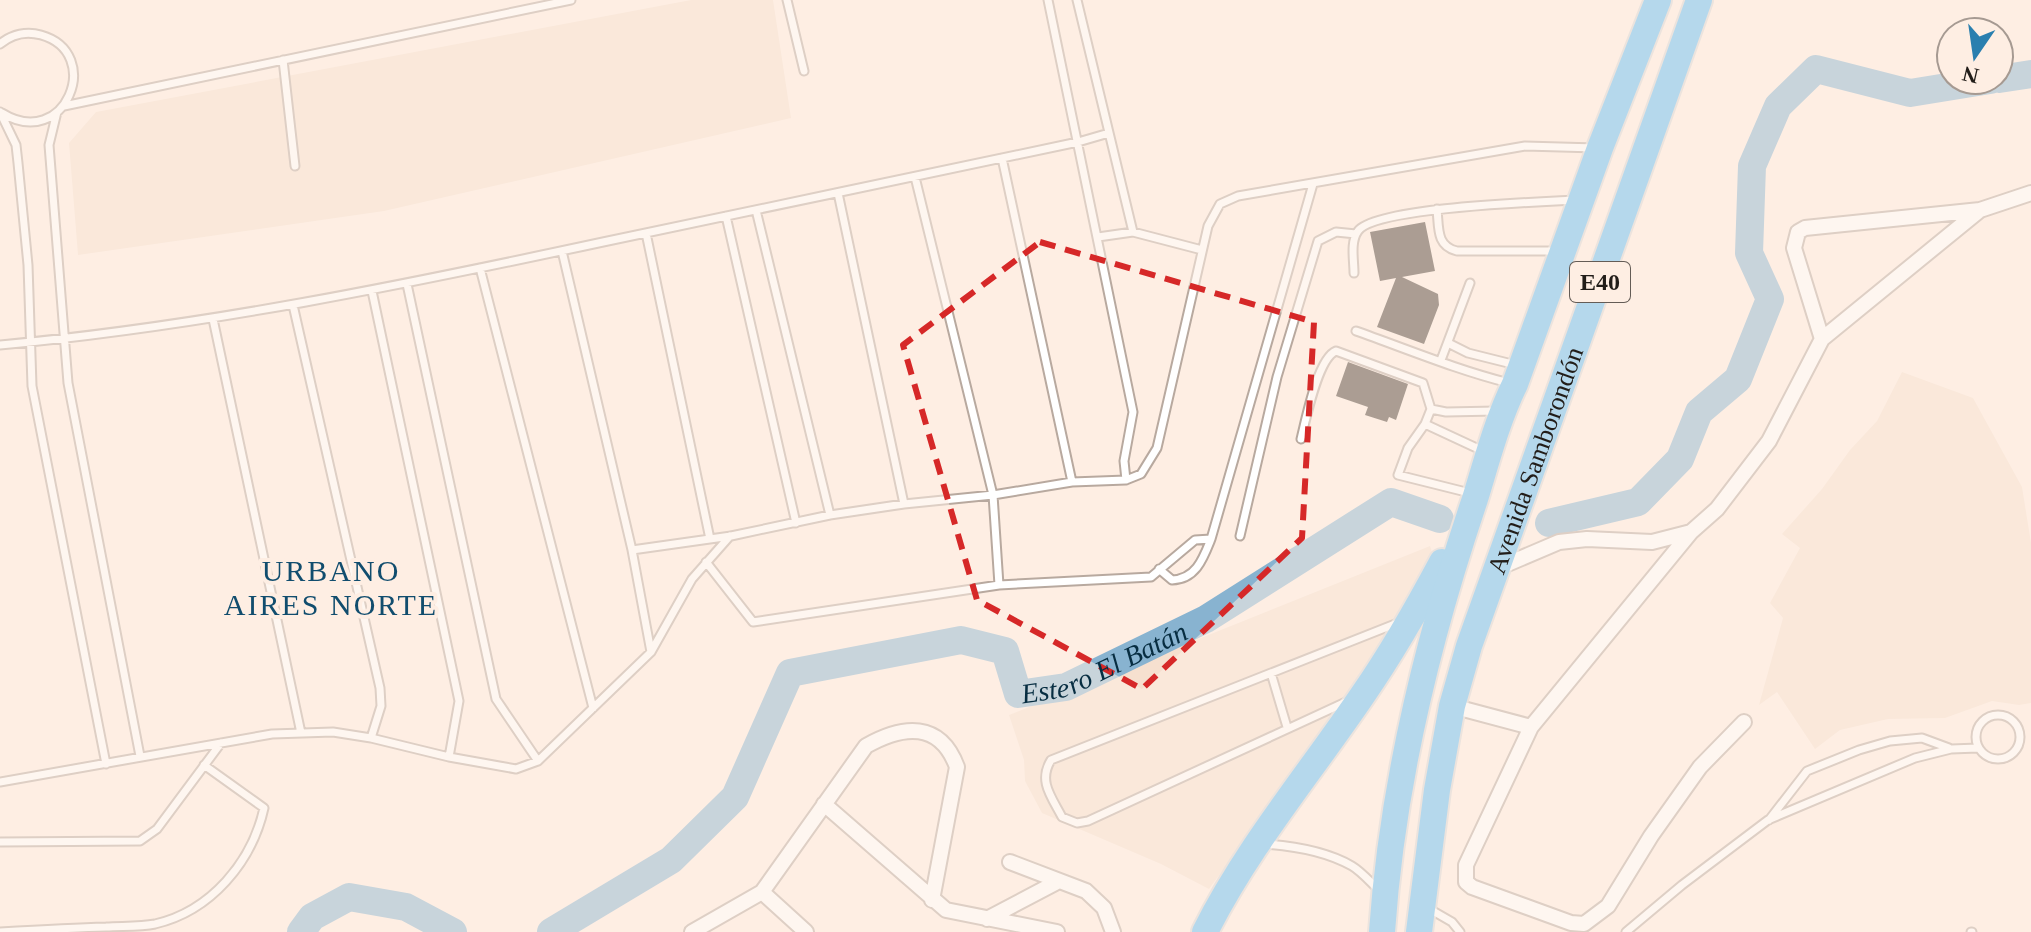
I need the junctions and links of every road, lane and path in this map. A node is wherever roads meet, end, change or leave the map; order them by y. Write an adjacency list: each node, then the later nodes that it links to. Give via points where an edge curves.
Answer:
1 (571, 0): 8 (lane)
2 (787, 0): 9 (lane)
3 (1048, 0): 14 (lane)
4 (1077, 0): 13 (lane)
5 (1658, 0): 15 (highway, Avenida Samborondón / E40)
6 (1699, 0): 27 (highway, Avenida Samborondón / E40)
7 (0, 44): 10 (lane, via 25,33 56,42 73,69 73,90)
8 (283, 60): 10 (lane); 17 (lane)
9 (804, 71)
10 (64, 106): 12 (lane)
11 (0, 112): 12 (lane, via 33,122); 45 (lane, via 16,145)
12 (57, 112): 43 (lane, via 49,145)
13 (1109, 133): 14 (lane); 28 (lane)
14 (1078, 142): 16 (lane); 31 (lane)
15 (1600, 148): 19 (lane, via 1525,146); 22 (highway, Avenida Samborondón / E40)
16 (1002, 158): 18 (lane); 56 (lane)
17 (295, 166)
18 (915, 177): 20 (lane); 58 (lane)
19 (1313, 184): 33 (lane, via 1238,196 1220,204); 66 (lane)
20 (838, 193): 24 (lane); 59 (lane)
21 (2031, 193): 25 (street)
22 (1582, 199): 23 (lane); 32 (highway, Avenida Samborondón / E40)
23 (1437, 209): 30 (lane, via 1367,224); 32 (lane, via 1441,242 1457,251)
24 (756, 210): 26 (lane); 60 (lane)
25 (1980, 210): 44 (street); 44 (street, via 1798,232 1794,248)
26 (726, 216): 29 (lane); 61 (lane)
27 (1619, 228): 32 (highway); 70 (highway, Avenida Samborondón / E40)
28 (1133, 232): 31 (lane); 33 (lane)
29 (646, 233): 34 (lane); 65 (lane)
30 (1356, 234): 36 (lane); 64 (lane, via 1336,232 1318,241 1277,377)
31 (1098, 237): 55 (lane, via 1133,412)
32 (1567, 238): 49 (highway, Avenida Samborondón / E40)
33 (1202, 250): 55 (lane, via 1157,448 1141,474)
34 (562, 251): 35 (lane); 67 (lane)
35 (480, 268): 38 (lane); 77 (lane)
36 (1354, 273)
37 (1470, 283): 46 (lane)
38 (407, 284): 39 (lane); 90 (lane, via 496,699)
39 (372, 291): 40 (lane); 89 (lane, via 459,701)
40 (293, 305): 41 (lane); 84 (lane, via 380,688 381,706)
41 (213, 319): 43 (lane); 81 (lane)
42 (1356, 331): 48 (lane)
43 (66, 339): 45 (lane); 88 (lane, via 68,383)
44 (1822, 339): 62 (street, via 1769,441 1717,509)
45 (30, 342): 47 (lane); 91 (lane, via 32,386)
46 (1448, 343): 48 (lane); 49 (lane)
47 (0, 345)
48 (1441, 360): 49 (lane, via 1462,371)
49 (1518, 375): 51 (highway, Avenida Samborondón / E40)
50 (1431, 409): 51 (lane); 52 (lane); 53 (lane, via 1423,383 1336,351 1327,356)
51 (1502, 411): 54 (highway, Avenida Samborondón / E40)
52 (1425, 424): 54 (lane); 57 (lane, via 1398,475)
53 (1301, 439)
54 (1489, 453): 57 (highway, Avenida Samborondón / E40)
55 (1126, 480): 56 (lane)
56 (1072, 482): 58 (lane)
57 (1476, 494): 72 (highway); 101 (highway, Avenida Samborondón / E40, via 1423,676)
58 (993, 495): 59 (lane); 71 (lane)
59 (904, 504): 60 (lane)
60 (830, 515): 61 (lane)
61 (796, 523): 63 (lane)
62 (1691, 532): 70 (street, via 1652,542 1559,542); 80 (street)
63 (731, 536): 65 (lane); 68 (lane)
64 (1240, 536)
65 (710, 539): 67 (lane)
66 (1211, 539): 69 (lane, via 1195,540); 69 (lane, via 1200,566 1182,580 1172,580)
67 (632, 550): 73 (lane)
68 (706, 562): 71 (lane, via 753,622); 73 (lane)
69 (1159, 569): 71 (lane, via 1151,577)
70 (1494, 569): 76 (highway, Avenida Samborondón / E40)
71 (999, 585)
72 (1413, 617): 74 (lane); 75 (highway)
73 (651, 652): 77 (lane)
74 (1271, 673): 79 (lane); 79 (lane, via 1051,760 1045,785 1062,817 1088,821)
75 (1364, 694): 79 (lane); 97 (highway)
76 (1452, 706): 80 (street); 103 (highway, Avenida Samborondón / E40)
77 (593, 708): 90 (lane)
78 (1744, 722): 80 (street, via 1700,767 1608,906 1584,924 1466,882 1466,865)
79 (1287, 727)
80 (1531, 727)
81 (301, 733): 84 (lane); 85 (lane)
82 (2020, 735): 83 (lane); 86 (lane, via 2014,753 2005,758 1995,760); 86 (lane, via 2010,718 1991,716 1977,729)
83 (2031, 736)
84 (371, 738): 89 (lane)
85 (221, 743): 88 (lane); 92 (lane)
86 (1978, 748): 87 (lane)
87 (1951, 749): 95 (lane, via 1915,758); 95 (lane, via 1922,738 1859,750 1807,771)
88 (140, 756): 91 (lane)
89 (449, 757): 90 (lane, via 516,769)
90 (538, 761)
91 (106, 764): 93 (lane)
92 (204, 765): 96 (lane, via 157,829 140,841); 105 (lane, via 264,808 251,845 215,894 152,924)
93 (0, 782)
94 (824, 804): 100 (street); 102 (street); 102 (street, via 866,746 908,730 935,736 950,750 957,767)
95 (1768, 820): 114 (lane)
96 (0, 842)
97 (1255, 844): 101 (lane, via 1301,849 1352,866); 110 (highway)
98 (1010, 862): 99 (street)
99 (1059, 881): 104 (street); 109 (street, via 1086,891 1104,908)
100 (762, 892): 106 (street); 107 (street)
101 (1385, 895): 111 (highway, Avenida Samborondón / E40)
102 (932, 900): 104 (street, via 946,910)
103 (1421, 904): 112 (highway, Avenida Samborondón / E40); 113 (lane)
104 (987, 919): 108 (street)
105 (0, 932)
106 (692, 932)
107 (806, 932)
108 (1057, 932)
109 (1113, 932)
110 (1205, 932)
111 (1382, 932)
112 (1419, 932)
113 (1460, 932)
114 (1626, 932)

